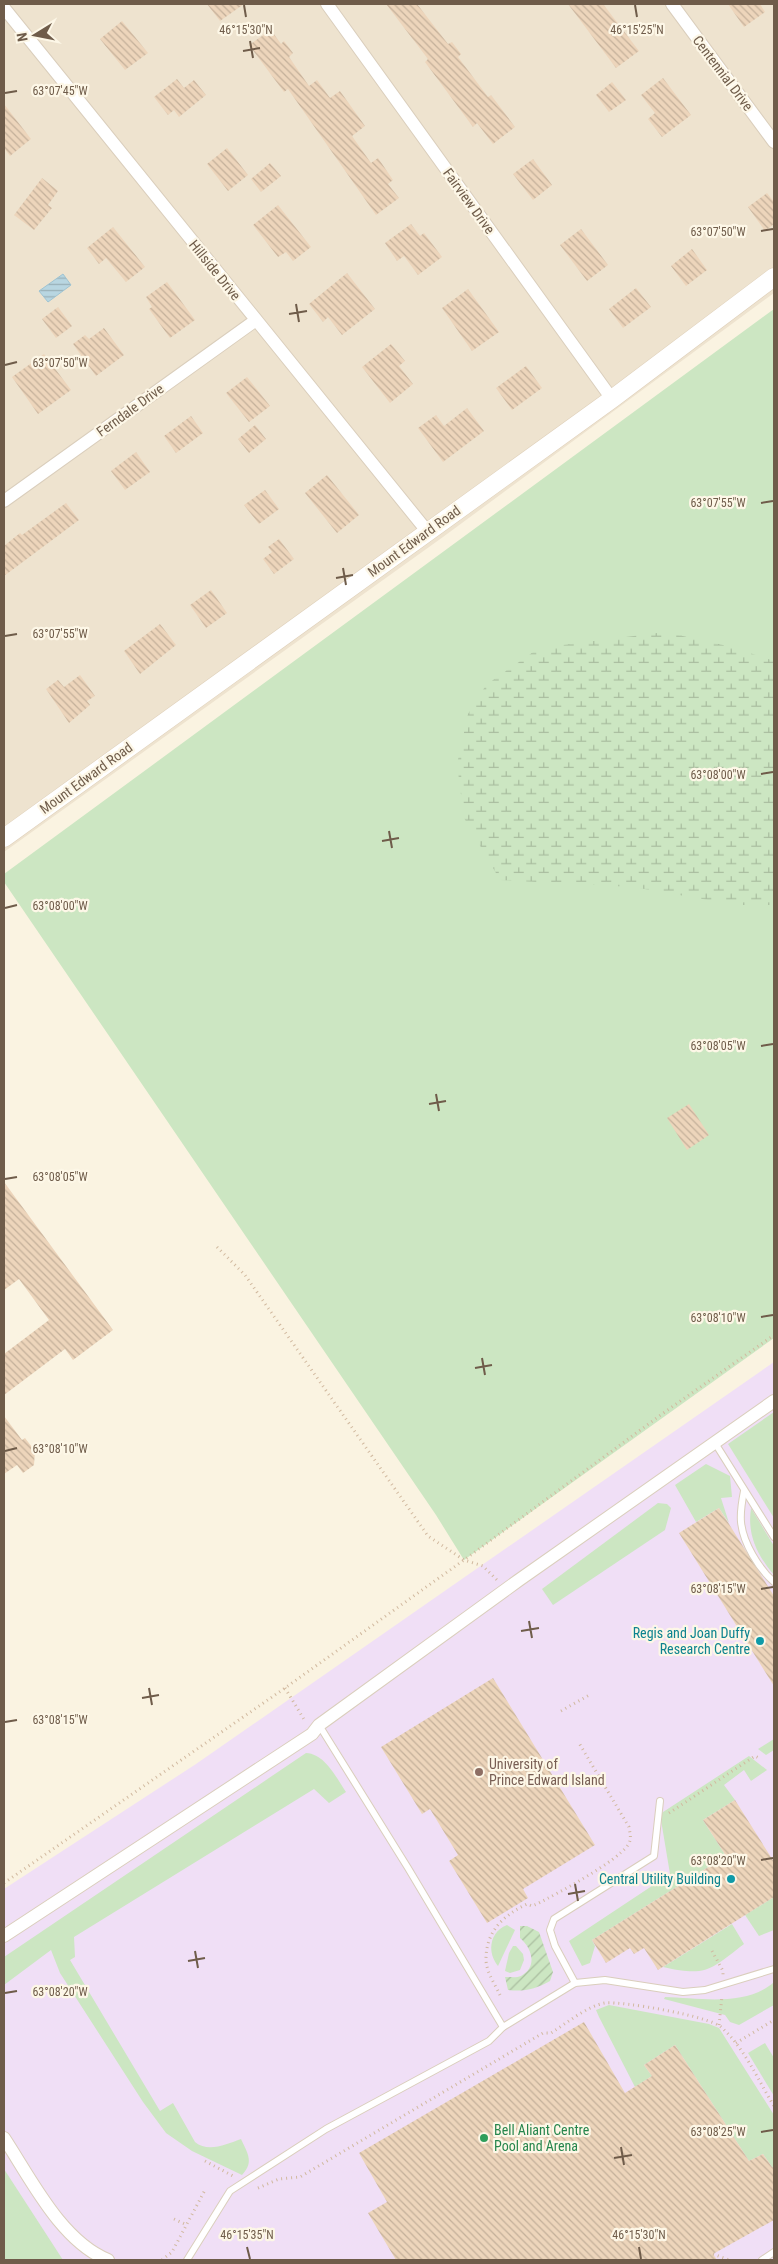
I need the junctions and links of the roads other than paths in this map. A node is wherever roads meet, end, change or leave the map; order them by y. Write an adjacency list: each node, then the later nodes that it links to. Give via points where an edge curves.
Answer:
1 (327, 4): 7 (street, Fairview Drive)
2 (672, 4): 4 (street, Centennial Drive)
3 (4, 8): 6 (street, Hillside Drive)
4 (774, 142)
5 (774, 276): 7 (street, Mount Edward Road)
6 (256, 320): 8 (street, Ferndale Drive); 9 (street, Hillside Drive)
7 (612, 399): 9 (street, Mount Edward Road)
8 (4, 501)
9 (427, 531): 10 (street, Mount Edward Road)
10 (4, 838)
11 (774, 1401): 12 (street)
12 (715, 1443): 13 (lane); 16 (street)
13 (744, 1491): 14 (lane); 15 (lane, via 740,1512 744,1534 763,1570)
14 (774, 1537)
15 (774, 1582)
16 (313, 1725): 18 (street, via 312,1734); 21 (lane, via 408,1868)
17 (660, 1801): 20 (lane, via 654,1856 554,1918 550,1930 555,1946)
18 (4, 1936)
19 (774, 1969): 20 (lane, via 697,1991 682,1992 605,1980)
20 (575, 1983): 21 (lane)
21 (503, 2026): 25 (lane, via 488,2041 326,2129 230,2192)
22 (4, 2138): 24 (street, via 64,2230 94,2255)
23 (774, 2252): 26 (lane)
24 (108, 2260)
25 (187, 2260)
26 (762, 2260)

